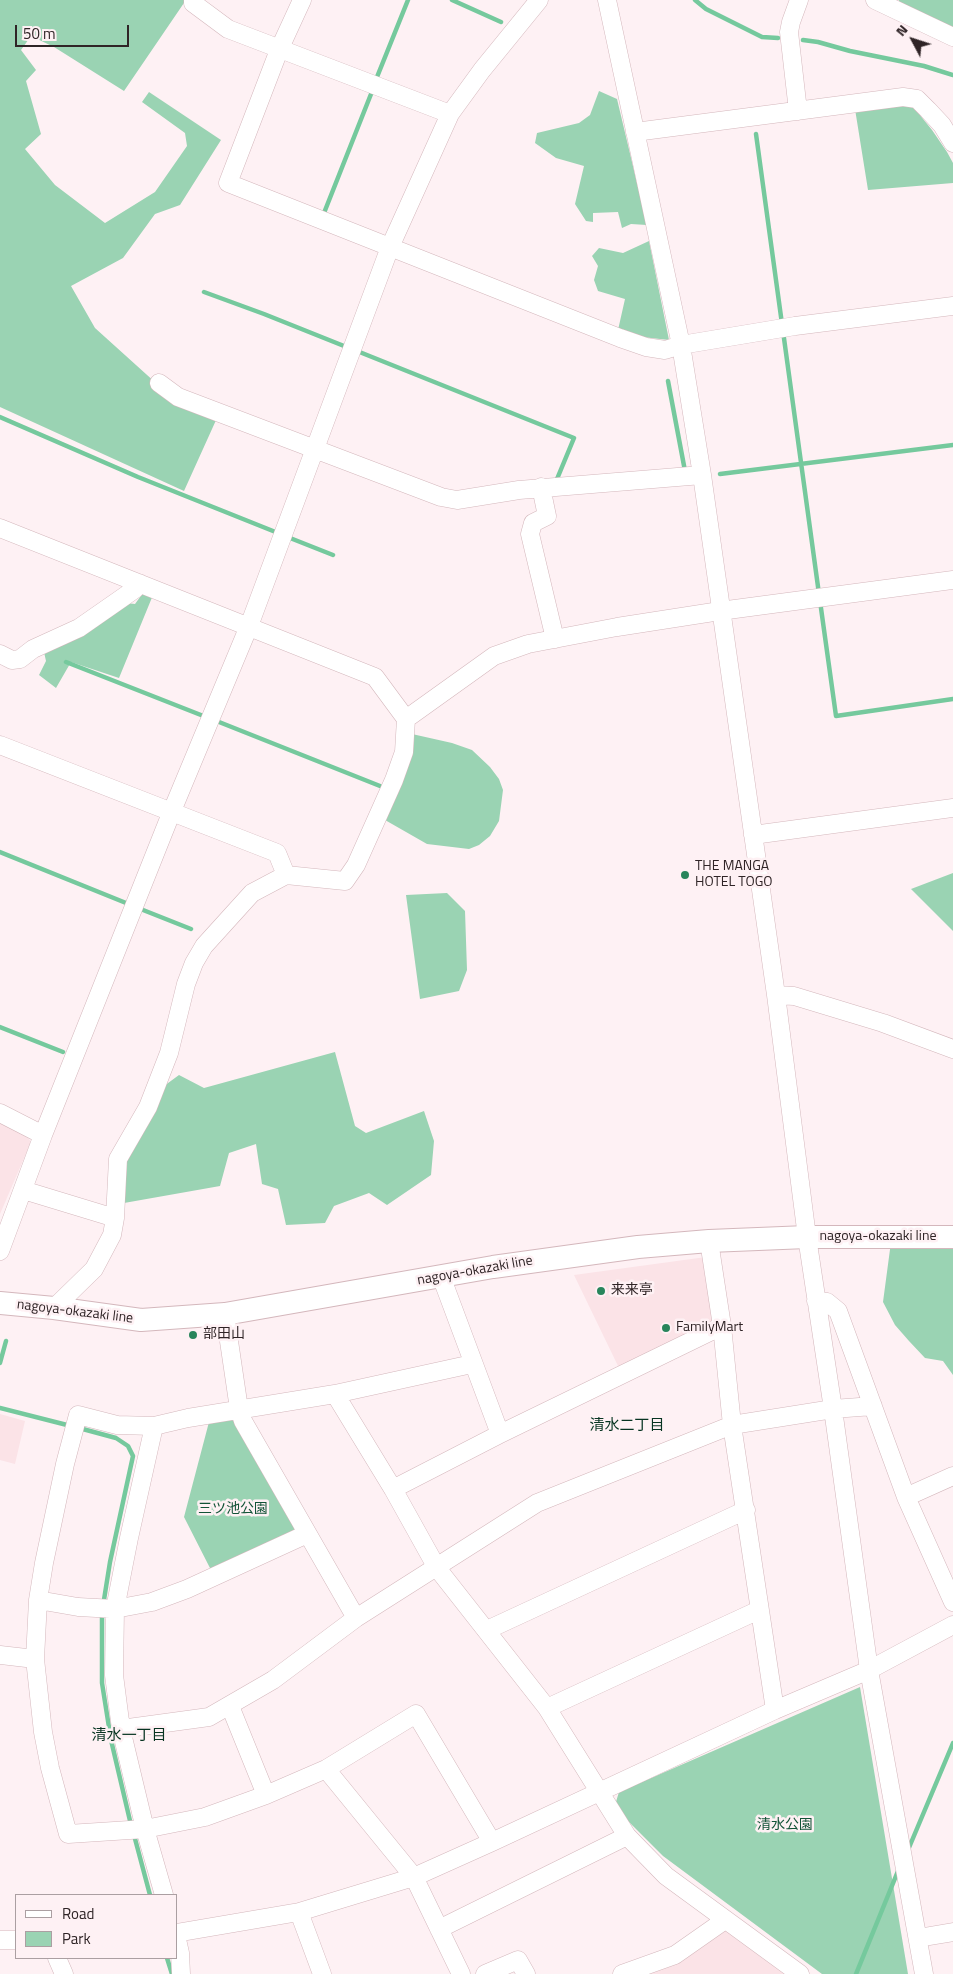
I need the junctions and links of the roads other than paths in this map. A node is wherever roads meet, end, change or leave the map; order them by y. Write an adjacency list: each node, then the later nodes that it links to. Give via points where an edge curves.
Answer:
1 (193, 0): 8 (street, via 228,29)
2 (302, 0): 8 (street)
3 (539, 0): 10 (street)
4 (607, 0): 11 (street)
5 (799, 0): 9 (street, via 789,32)
6 (875, 0): 7 (street)
7 (953, 37)
8 (279, 50): 10 (street); 13 (street, via 228,183)
9 (798, 111): 11 (street); 12 (street, via 902,97 917,99 942,125)
10 (450, 114): 13 (street)
11 (635, 132): 15 (street)
12 (953, 143)
13 (390, 247): 15 (street, via 629,341 665,350); 17 (street)
14 (953, 306): 15 (street, via 795,326)
15 (681, 345): 18 (street)
16 (159, 383): 17 (street, via 178,397)
17 (314, 449): 19 (street, via 441,497 458,500); 24 (street)
18 (702, 475): 19 (street); 23 (street)
19 (541, 488): 25 (street, via 547,516 533,523 530,534)
20 (0, 528): 22 (street)
21 (953, 580): 23 (street)
22 (139, 583): 24 (street); 26 (street, via 135,590 79,628 33,649 20,659 12,660)
23 (720, 612): 25 (street); 31 (street)
24 (250, 626): 27 (street, via 375,677); 30 (street)
25 (554, 639): 27 (street, via 494,656)
26 (0, 654)
27 (406, 719): 32 (street, via 404,752 394,780 356,865 345,881)
28 (0, 745): 30 (street)
29 (953, 808): 31 (street)
30 (172, 811): 32 (street, via 277,853); 36 (street)
31 (753, 835): 33 (street)
32 (286, 875): 38 (street, via 252,893 204,946 194,963 168,1053 148,1107 118,1159)
33 (776, 995): 34 (street, via 794,996 883,1023); 39 (street)
34 (953, 1049)
35 (0, 1113): 36 (street)
36 (43, 1135): 37 (street)
37 (22, 1190): 38 (street); 42 (street)
38 (115, 1218): 46 (street, via 112,1235 94,1270)
39 (806, 1237): 40 (main road, nagoya-okazaki line); 41 (main road, nagoya-okazaki line); 44 (street)
40 (953, 1237)
41 (710, 1241): 43 (main road, nagoya-okazaki line, via 577,1254); 48 (street)
42 (0, 1251)
43 (441, 1276): 47 (main road, nagoya-okazaki line); 49 (street)
44 (816, 1301): 51 (street, via 827,1302 838,1311); 53 (street)
45 (0, 1303): 46 (main road, nagoya-okazaki line)
46 (54, 1308): 47 (main road, nagoya-okazaki line, via 141,1320)
47 (225, 1314): 52 (street)
48 (722, 1326): 54 (street); 56 (street)
49 (472, 1364): 50 (street); 56 (street)
50 (335, 1394): 52 (street); 58 (street)
51 (873, 1406): 53 (street); 59 (street)
52 (239, 1409): 55 (street); 61 (street)
53 (833, 1409): 54 (street); 72 (street)
54 (732, 1425): 60 (street); 62 (street, via 537,1503)
55 (154, 1426): 63 (street, via 117,1424 78,1415); 65 (street)
56 (500, 1434): 58 (street)
57 (953, 1476): 59 (street)
58 (393, 1489): 62 (street)
59 (906, 1497): 64 (street)
60 (746, 1510): 66 (street); 69 (street)
61 (307, 1534): 65 (street, via 187,1589 152,1602); 67 (street)
62 (437, 1568): 67 (street); 69 (street)
63 (38, 1600): 65 (street); 71 (street)
64 (953, 1602)
65 (115, 1609): 76 (street, via 114,1674)
66 (759, 1610): 74 (street); 75 (street)
67 (356, 1618): 73 (street, via 280,1676)
68 (953, 1625): 72 (street)
69 (486, 1630): 74 (street)
70 (0, 1655): 71 (street)
71 (35, 1659): 80 (street, via 43,1732 68,1834)
72 (869, 1670): 75 (street); 90 (street)
73 (230, 1706): 76 (street, via 209,1717); 79 (street)
74 (548, 1708): 78 (street)
75 (775, 1710): 78 (street)
76 (121, 1729): 80 (street)
77 (326, 1769): 79 (street); 82 (street, via 416,1714); 83 (street)
78 (599, 1792): 81 (street); 82 (street)
79 (266, 1795): 80 (street, via 206,1817)
80 (145, 1829): 84 (street)
81 (627, 1836): 86 (street, via 666,1876); 87 (street)
82 (492, 1842): 83 (street)
83 (414, 1877): 85 (street); 87 (street)
84 (164, 1894)
85 (299, 1912): 89 (street); 97 (street)
86 (725, 1920): 101 (street, via 675,1955); 102 (street)
87 (439, 1929): 98 (street)
88 (953, 1932): 90 (street)
89 (178, 1934)
90 (918, 1938): 103 (street)
91 (0, 1940): 92 (street)
92 (15, 1940)
93 (178, 1944): 96 (street)
94 (57, 1959): 95 (street)
95 (64, 1974)
96 (181, 1974)
97 (322, 1974)
98 (461, 1974)
99 (485, 1974): 100 (street, via 518,1960)
100 (526, 1974)
101 (622, 1974)
102 (800, 1974)
103 (924, 1974)

